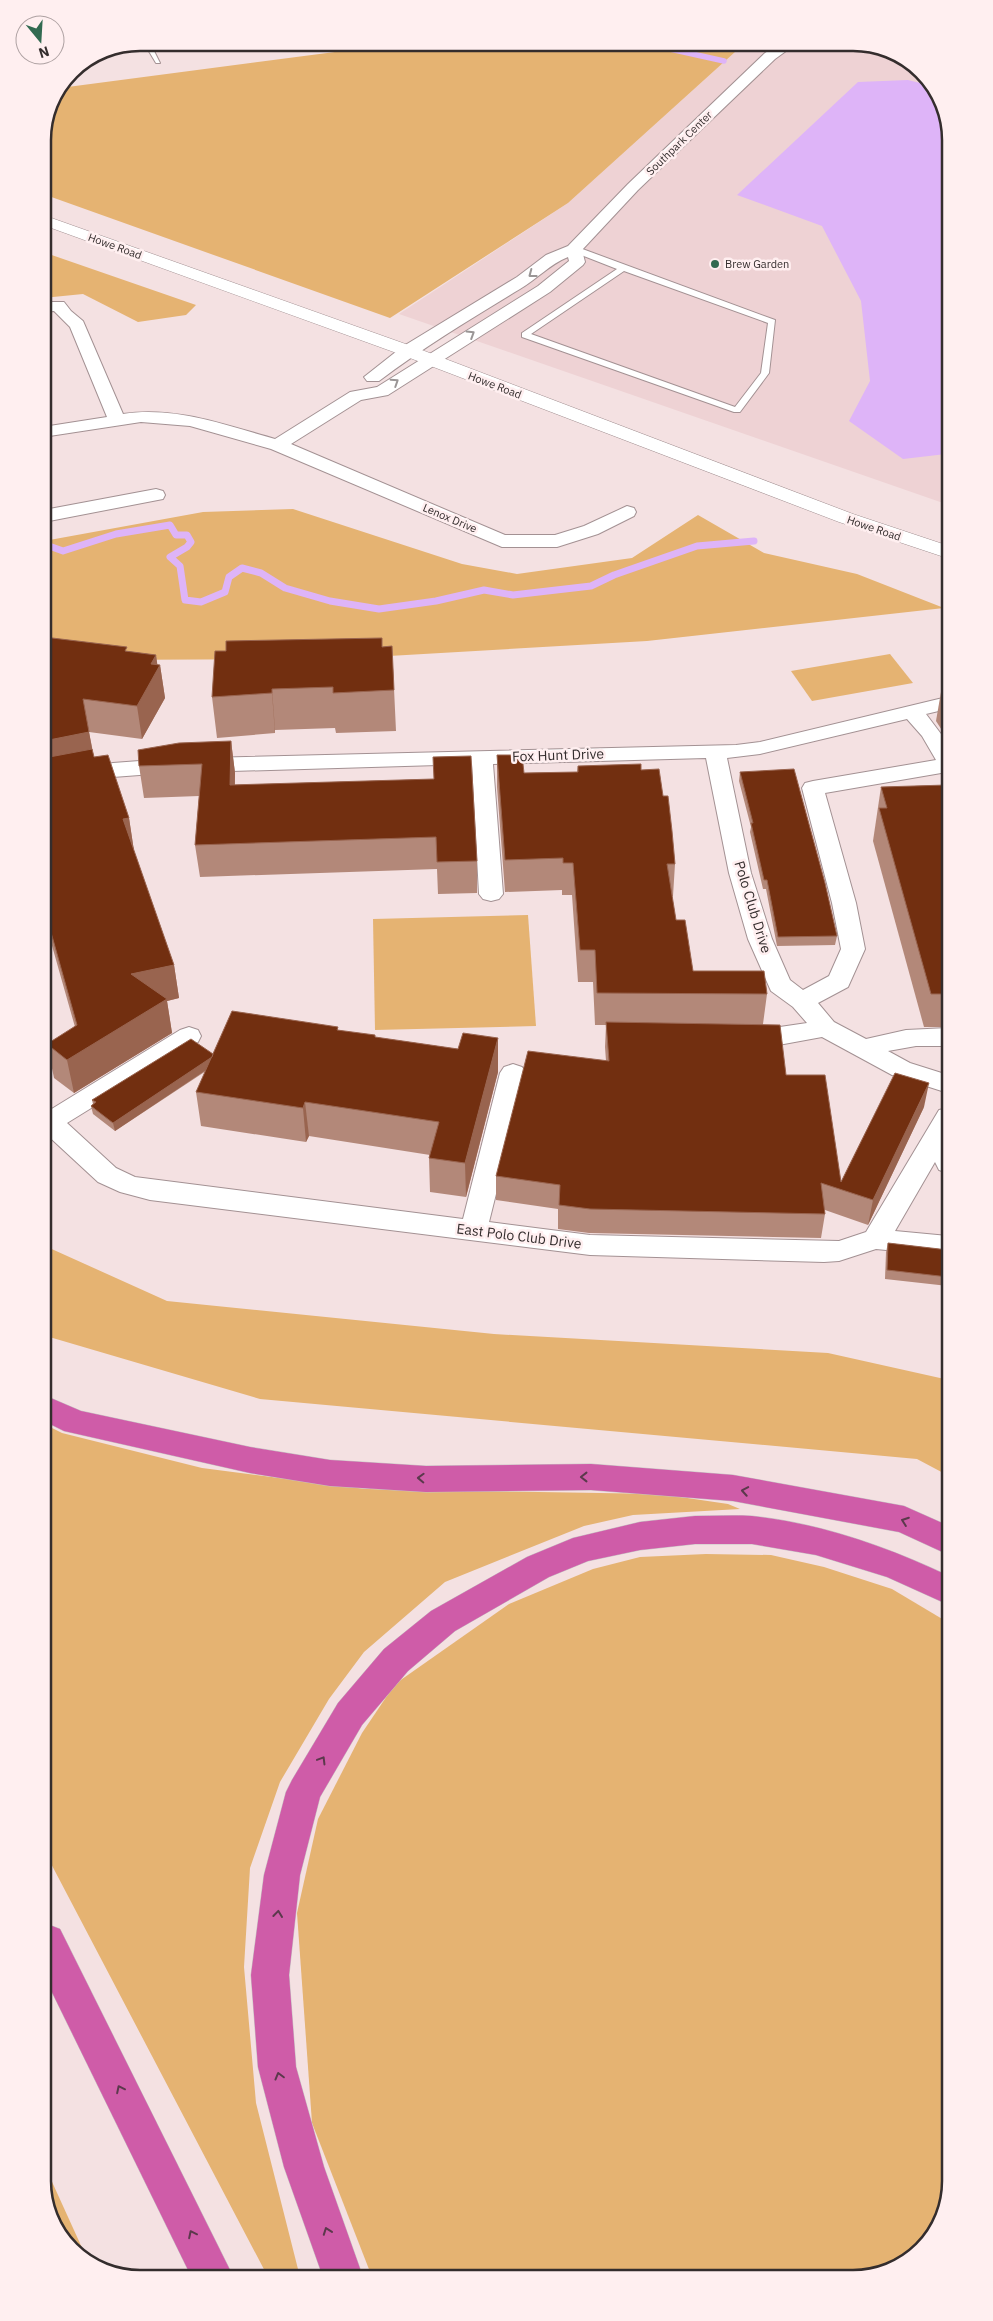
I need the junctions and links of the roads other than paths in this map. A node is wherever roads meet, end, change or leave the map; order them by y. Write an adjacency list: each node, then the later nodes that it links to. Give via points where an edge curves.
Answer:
1 (152, 51): 3 (lane)
2 (778, 51): 5 (street, Southpark Center, via 645,176)
3 (158, 62)
4 (51, 223): 8 (street, Howe Road)
5 (574, 249): 6 (lane); 8 (street, Southpark Center, one-way to 8, via 552,258 523,280); 9 (street, Southpark Center, one-way to 5, via 561,277 577,262)
6 (622, 268): 6 (lane, via 772,322 765,373 737,410 525,335)
7 (51, 306): 11 (street, via 58,305 77,325)
8 (408, 351): 9 (street, Howe Road); 10 (street, via 362,385)
9 (429, 360): 10 (street, one-way to 9, via 382,390); 17 (street, Howe Road, via 846,518)
10 (356, 396): 13 (street)
11 (117, 420): 12 (street, Lenox Drive); 13 (street, Lenox Drive, via 141,417 191,421)
12 (51, 431)
13 (277, 445): 15 (street, Lenox Drive, via 502,541 557,541 591,530)
14 (156, 494): 16 (street)
15 (627, 512)
16 (51, 515)
17 (942, 551)
18 (942, 704): 19 (street, Fox Hunt Drive)
19 (912, 711): 20 (street, Fox Hunt Drive, via 760,748); 21 (street)
20 (714, 751): 22 (street, Fox Hunt Drive); 26 (street, Polo Club Drive, via 740,873 760,939 780,985)
21 (942, 752)
22 (482, 757): 24 (street, Fox Hunt Drive, via 166,766 113,770); 25 (street)
23 (942, 766): 26 (street, via 813,788 853,949 839,981)
24 (51, 781)
25 (491, 894)
26 (802, 1001): 27 (street, Polo Club Drive)
27 (825, 1028): 29 (street, via 773,1037); 31 (street, Polo Club Drive)
28 (189, 1036): 34 (street)
29 (723, 1037)
30 (942, 1037): 31 (street, via 893,1039)
31 (865, 1048): 33 (street, Polo Club Drive, via 901,1069)
32 (513, 1072): 37 (street)
33 (942, 1082)
34 (51, 1118)
35 (51, 1123): 37 (street, East Polo Club Drive, via 107,1175 129,1186)
36 (942, 1128): 38 (street)
37 (474, 1230): 38 (street, East Polo Club Drive, via 590,1245 814,1252 839,1251)
38 (876, 1239): 39 (street)
39 (942, 1245)
40 (51, 1410): 41 (highway, one-way to 40, via 904,1519 733,1488 591,1477 426,1478 330,1473 250,1460 75,1422)
41 (942, 1538)
42 (942, 1588): 45 (highway, one-way to 42, via 304,2167 277,2066 270,1975 282,1875 304,1792 350,1714 396,1660 443,1621 538,1567 584,1548 640,1536 695,1530 752,1530 816,1541 896,1566)
43 (51, 1950): 44 (highway, one-way to 43)
44 (210, 2270)
45 (341, 2270)

